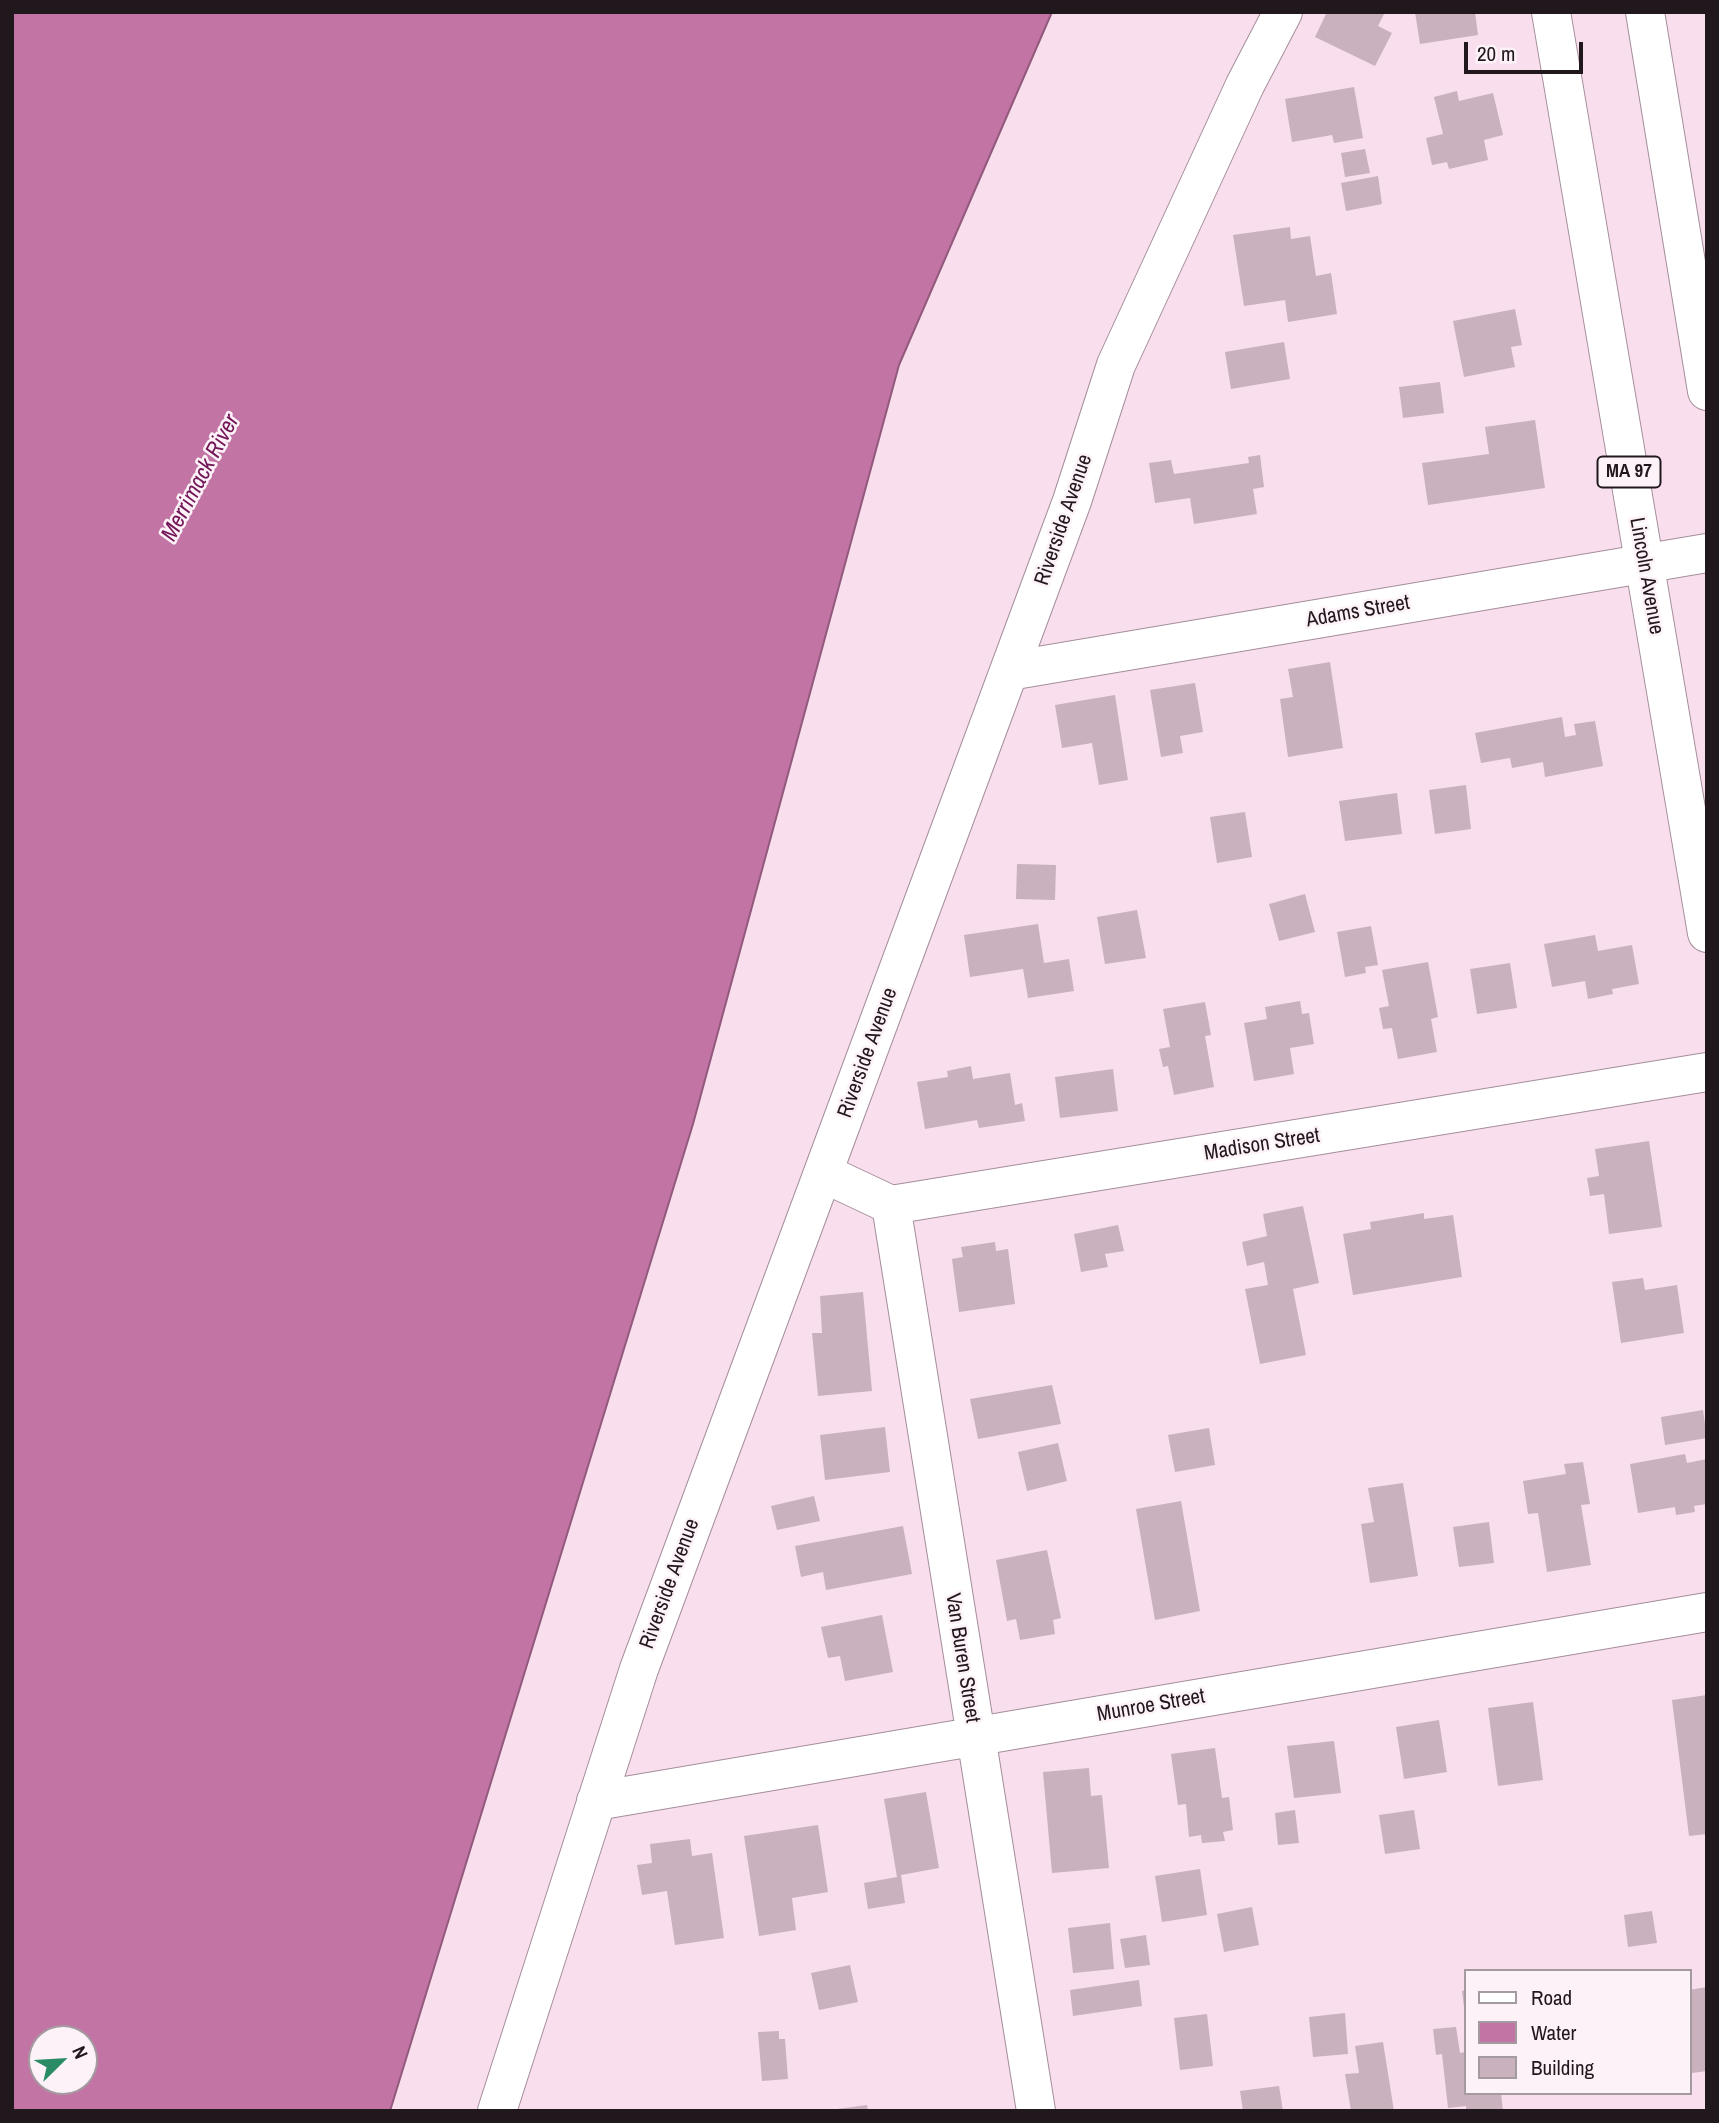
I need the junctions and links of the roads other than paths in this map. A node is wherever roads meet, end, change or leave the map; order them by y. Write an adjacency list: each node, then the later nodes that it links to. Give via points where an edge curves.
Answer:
1 (1283, 12): 7 (street, Riverside Avenue, via 1244,85 1116,365)
2 (1551, 12): 6 (street, Lincoln Avenue / MA 97)
3 (1645, 12): 4 (street)
4 (1707, 391)
5 (1707, 553): 6 (street, Adams Street)
6 (1644, 564): 7 (street, Adams Street); 8 (street, Lincoln Avenue / MA 97)
7 (1009, 671): 10 (street, Riverside Avenue)
8 (1707, 933)
9 (1707, 1072): 11 (street, Madison Street)
10 (823, 1173): 11 (street); 14 (street, Riverside Avenue, via 639,1669)
11 (891, 1205): 13 (street, Van Buren Street)
12 (1707, 1612): 13 (street, Munroe Street)
13 (974, 1736): 14 (street, Munroe Street); 16 (street, Van Buren Street)
14 (596, 1801): 15 (street, Riverside Avenue)
15 (497, 2111)
16 (1036, 2111)

